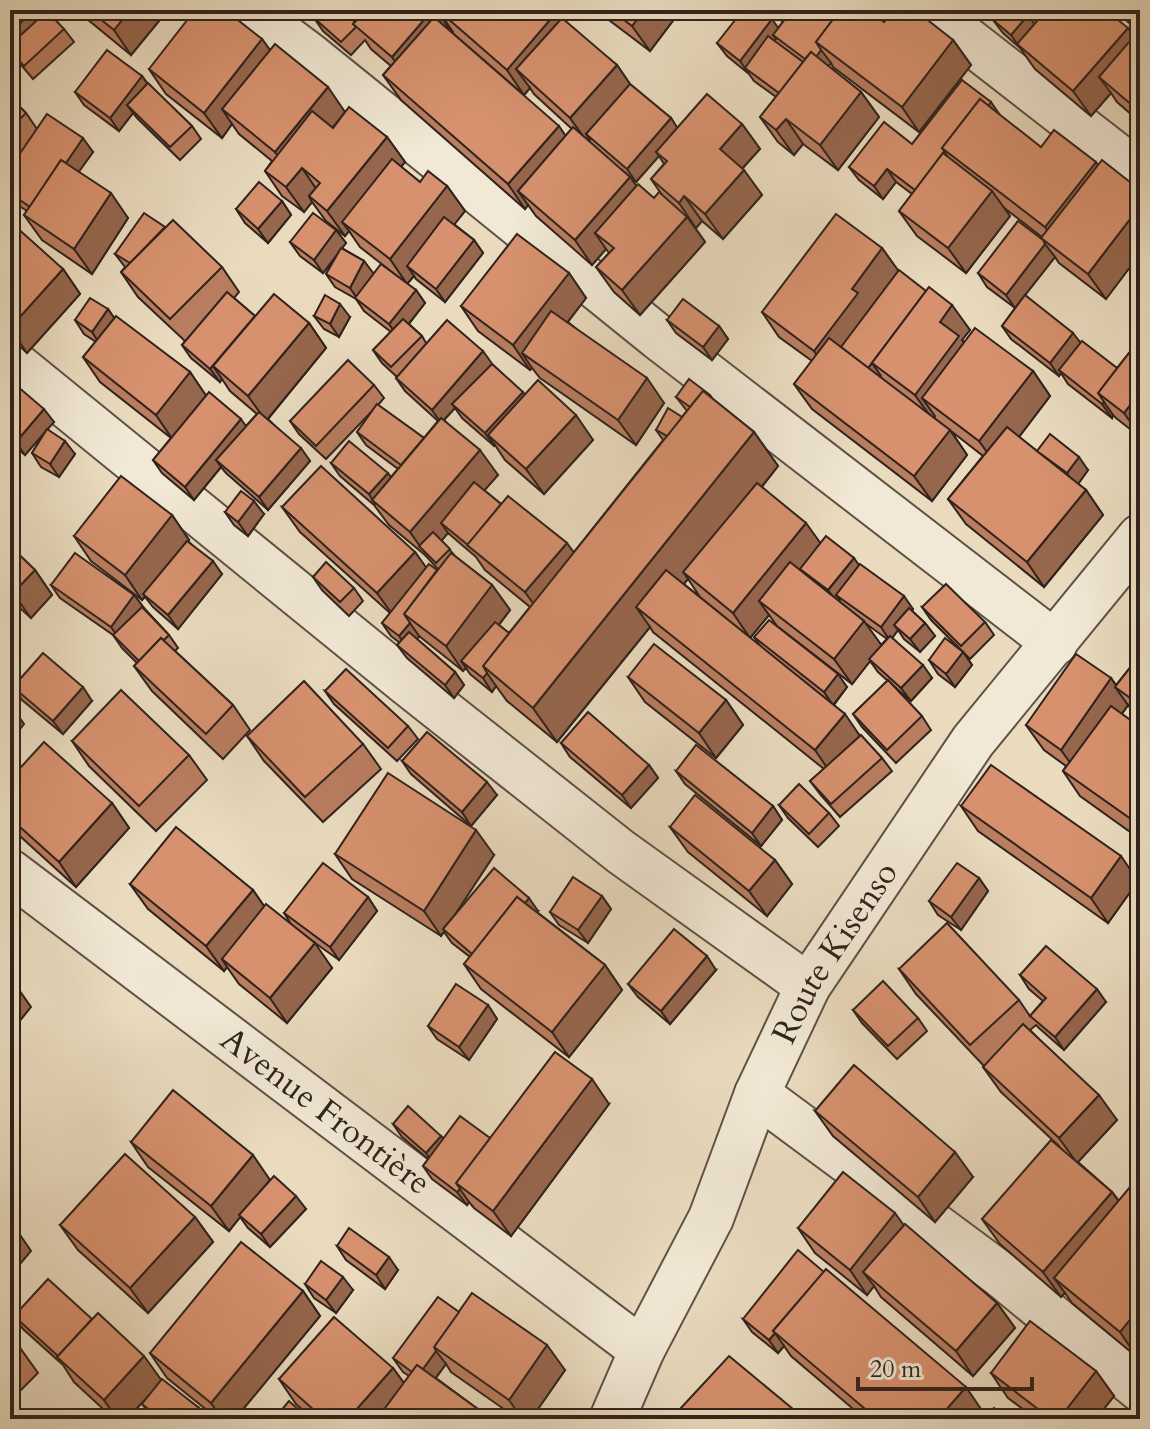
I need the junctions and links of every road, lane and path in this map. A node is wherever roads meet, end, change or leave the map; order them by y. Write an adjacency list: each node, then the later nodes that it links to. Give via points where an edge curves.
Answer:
1 (249, 10): 6 (street, via 658,337)
2 (929, 10): 3 (street)
3 (1140, 174)
4 (10, 360): 8 (street, via 621,852)
5 (1140, 537): 6 (street, Route Kisenso)
6 (1055, 643): 8 (street, Route Kisenso, via 973,741)
7 (10, 872): 10 (street, Avenue Frontière)
8 (808, 986): 9 (street, Route Kisenso)
9 (757, 1094): 10 (street, Route Kisenso, via 711,1218); 11 (street, via 1000,1274)
10 (642, 1350): 12 (street, Route Kisenso)
11 (1140, 1389)
12 (612, 1419)

